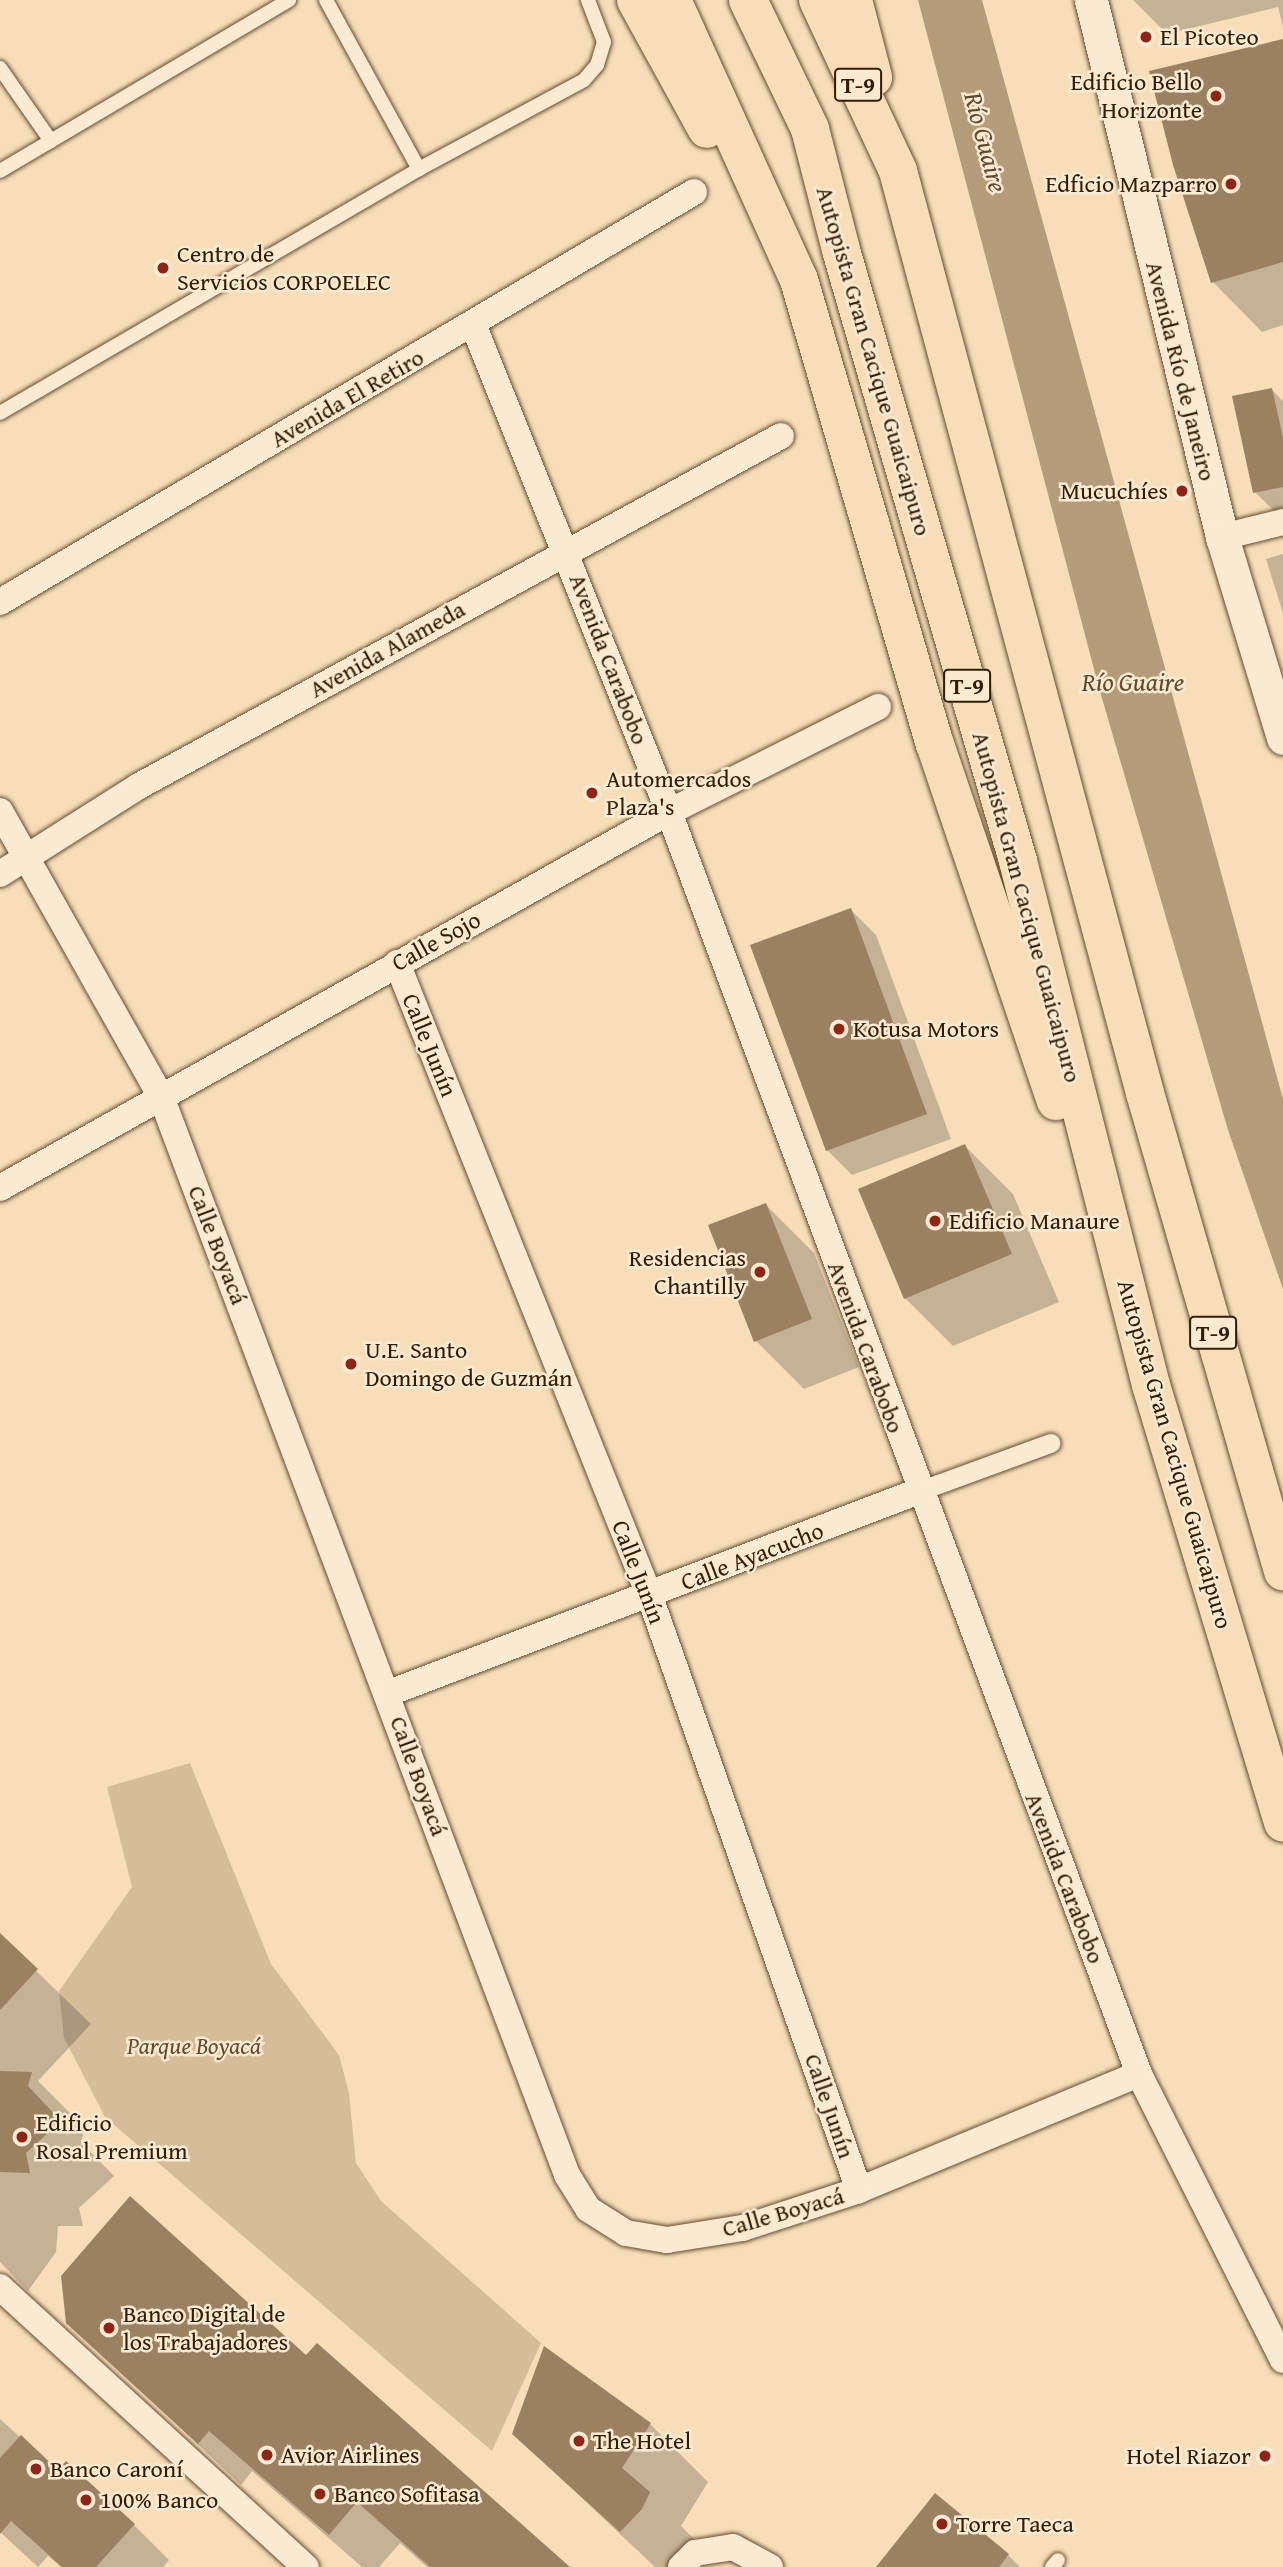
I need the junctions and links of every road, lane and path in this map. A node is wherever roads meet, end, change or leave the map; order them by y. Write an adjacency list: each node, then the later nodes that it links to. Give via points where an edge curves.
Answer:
1 (289, 0): 12 (lane)
2 (326, 0): 13 (lane)
3 (588, 0): 13 (lane, via 604,42 597,65 584,80)
4 (636, 0): 19 (highway)
5 (671, 0): 19 (highway, via 767,204)
6 (723, 0): 17 (highway)
7 (748, 0): 17 (highway, Autopista Gran Cacique Guaicaipuro / T-9, via 810,129)
8 (818, 0): 14 (highway, T-9)
9 (853, 0): 14 (highway)
10 (1091, 0): 23 (street, Avenida Río de Janeiro)
11 (0, 68): 12 (lane)
12 (51, 142): 15 (lane)
13 (419, 169): 20 (lane)
14 (898, 171): 38 (highway, T-9, via 1142,1080)
15 (0, 172)
16 (694, 192): 18 (street, Avenida El Retiro)
17 (841, 250): 35 (highway, Autopista Gran Cacique Guaicaipuro / T-9, via 1018,862)
18 (473, 324): 24 (street, Avenida Carabobo); 25 (street, Avenida El Retiro)
19 (814, 324): 35 (highway, via 935,744)
20 (0, 413)
21 (781, 436): 24 (street, Avenida Alameda)
22 (1283, 522): 23 (street)
23 (1222, 537): 27 (street, Avenida Río de Janeiro)
24 (566, 550): 29 (street, Avenida Carabobo); 30 (street, Avenida Alameda, via 139,786)
25 (0, 602)
26 (878, 706): 29 (street, Calle Sojo)
27 (1283, 738)
28 (0, 811): 30 (street, Calle Boyacá)
29 (669, 812): 32 (street, Calle Sojo); 37 (street, Avenida Carabobo)
30 (29, 856): 31 (street, Avenida Alameda); 33 (street, Calle Boyacá)
31 (0, 874)
32 (397, 963): 33 (street, Calle Sojo); 41 (street, Calle Junín)
33 (162, 1099): 34 (street, Calle Sojo); 42 (street, Calle Boyacá)
34 (0, 1188)
35 (1151, 1385): 43 (highway, Autopista Gran Cacique Guaicaipuro / T-9)
36 (1050, 1443): 37 (street)
37 (919, 1491): 41 (street, Calle Ayacucho); 44 (street, Avenida Carabobo)
38 (1262, 1503): 39 (highway, T-9); 40 (highway, T-9)
39 (1283, 1545)
40 (1283, 1571)
41 (650, 1597): 42 (street, Calle Ayacucho); 45 (street, Calle Junín)
42 (389, 1693): 45 (street, Calle Boyacá, via 567,2175 588,2209 626,2233 667,2240 743,2228)
43 (1283, 1822)
44 (1139, 2074): 45 (street, Calle Boyacá); 47 (street, Avenida Carabobo)
45 (859, 2190)
46 (0, 2287): 48 (street)
47 (1283, 2360)
48 (306, 2567)
49 (681, 2567): 50 (street, via 695,2553 733,2547)
50 (770, 2567)

